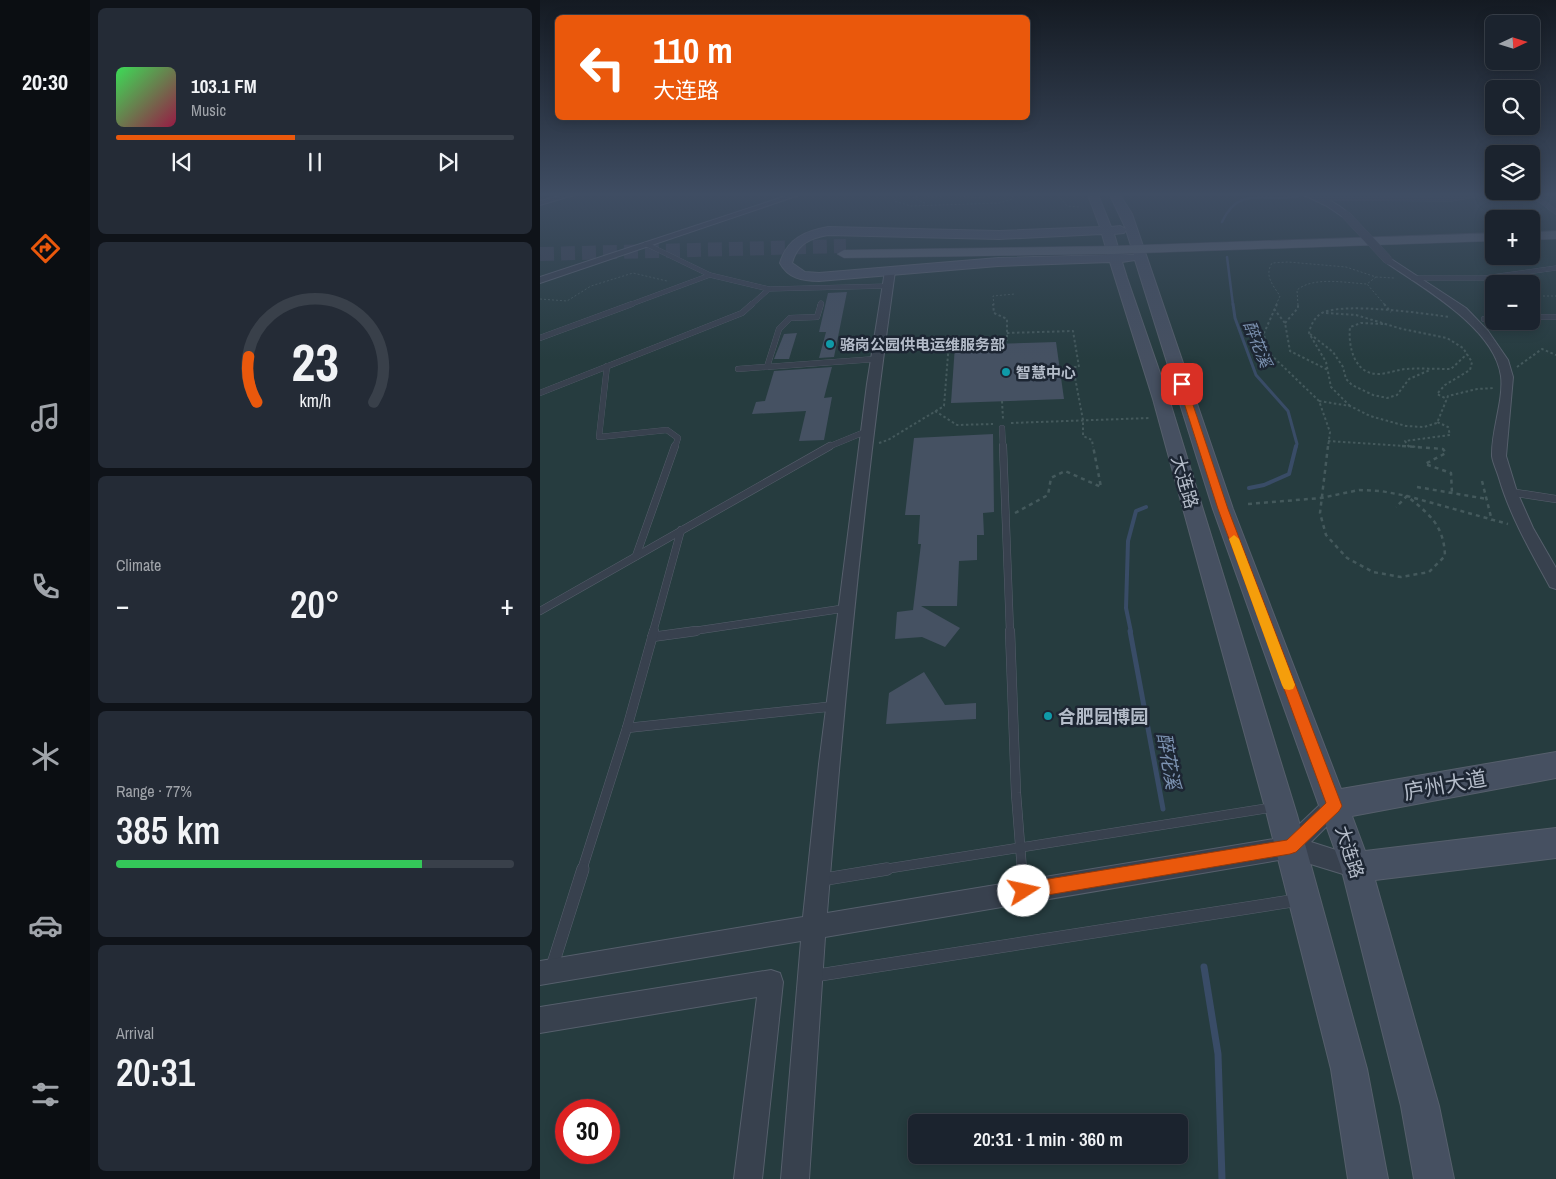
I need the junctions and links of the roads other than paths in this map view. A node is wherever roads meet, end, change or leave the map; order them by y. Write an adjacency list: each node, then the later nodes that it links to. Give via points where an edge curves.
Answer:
1 (628, 250): 12 (street)
2 (658, 250): 9 (lane)
3 (791, 250): 11 (main road, via 786,263 792,271 809,277)
4 (1081, 250): 11 (main road)
5 (1125, 250): 39 (main road, 大连路, via 1167,418)
6 (1125, 250): 40 (main road, 大连路)
7 (1379, 250): 10 (street, bridge)
8 (1556, 268): 10 (lane, via 1484,278)
9 (710, 275): 13 (lane); 19 (lane)
10 (1413, 278): 17 (street)
11 (889, 279): 13 (lane); 20 (street)
12 (540, 280)
13 (770, 289): 21 (lane, via 742,313)
14 (820, 302): 22 (lane, via 817,317 790,318 779,329)
15 (1540, 317): 16 (lane)
16 (1556, 317)
17 (1479, 320): 18 (lane); 28 (street, via 1502,360 1507,377 1499,456)
18 (1485, 320)
19 (540, 338)
20 (876, 359): 22 (lane); 27 (street)
21 (607, 366): 25 (lane); 31 (lane, via 599,437 667,430 678,438)
22 (767, 367): 23 (lane)
23 (738, 369)
24 (540, 386): 25 (lane)
25 (543, 392)
26 (1002, 428): 43 (lane, via 1015,775)
27 (866, 439): 30 (lane, via 832,445); 33 (street)
28 (1510, 492): 29 (lane); 32 (street)
29 (1556, 499)
30 (681, 530): 31 (lane); 35 (lane)
31 (636, 556): 34 (lane)
32 (1556, 583)
33 (847, 608): 35 (lane); 36 (street)
34 (540, 611)
35 (652, 637): 37 (lane)
36 (836, 706): 37 (lane); 45 (street)
37 (627, 728): 49 (lane)
38 (1556, 765): 40 (main road, 庐州大道)
39 (1280, 806): 42 (main road, 大连路); 43 (lane)
40 (1334, 806): 42 (street); 44 (main road, 大连路)
41 (1556, 843): 44 (main road)
42 (1290, 846): 44 (street); 46 (street); 47 (main road, 大连路)
43 (1021, 848): 45 (lane); 46 (lane)
44 (1356, 867): 55 (main road, 大连路, via 1420,1106)
45 (818, 880): 48 (street)
46 (1024, 891): 48 (street)
47 (1304, 898): 50 (lane); 54 (main road, 大连路, via 1349,1069)
48 (814, 927): 49 (street); 50 (street)
49 (545, 972)
50 (810, 976): 53 (street)
51 (540, 1020): 52 (street, via 771,982)
52 (748, 1179)
53 (795, 1179)
54 (1368, 1179)
55 (1434, 1179)

